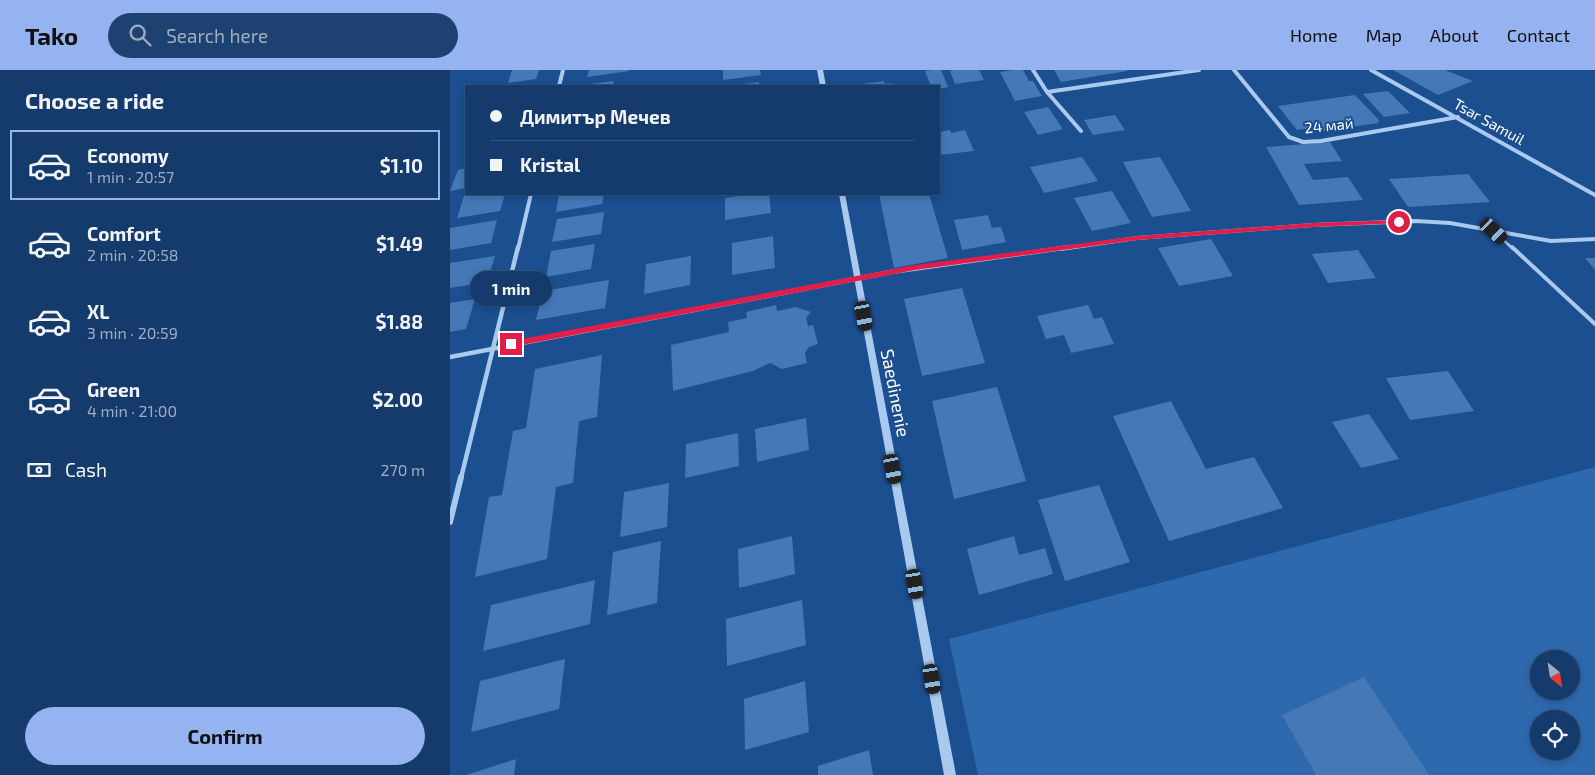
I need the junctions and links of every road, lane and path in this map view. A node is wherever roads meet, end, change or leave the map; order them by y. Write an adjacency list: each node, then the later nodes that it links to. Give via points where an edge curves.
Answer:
1 (563, 70): 7 (street)
2 (820, 70): 8 (street)
3 (1033, 70): 9 (street)
4 (1199, 70): 9 (street)
5 (1234, 70): 10 (street, 24 май, via 1285,133 1303,142)
6 (1371, 70): 10 (street, Tsar Samuil)
7 (559, 85)
8 (823, 85)
9 (1047, 92): 11 (street)
10 (1458, 117): 14 (street, Tsar Samuil)
11 (1081, 131)
12 (531, 195): 19 (street)
13 (842, 195): 17 (street, Saedinenie)
14 (1595, 195)
15 (1494, 231): 16 (street, via 1551,241); 17 (street, via 1416,221 1313,225 1137,238); 18 (lane)
16 (1595, 239)
17 (857, 278): 19 (street); 22 (street, Saedinenie)
18 (1595, 324)
19 (492, 348): 20 (street); 21 (street)
20 (450, 356)
21 (450, 522)
22 (950, 775)

